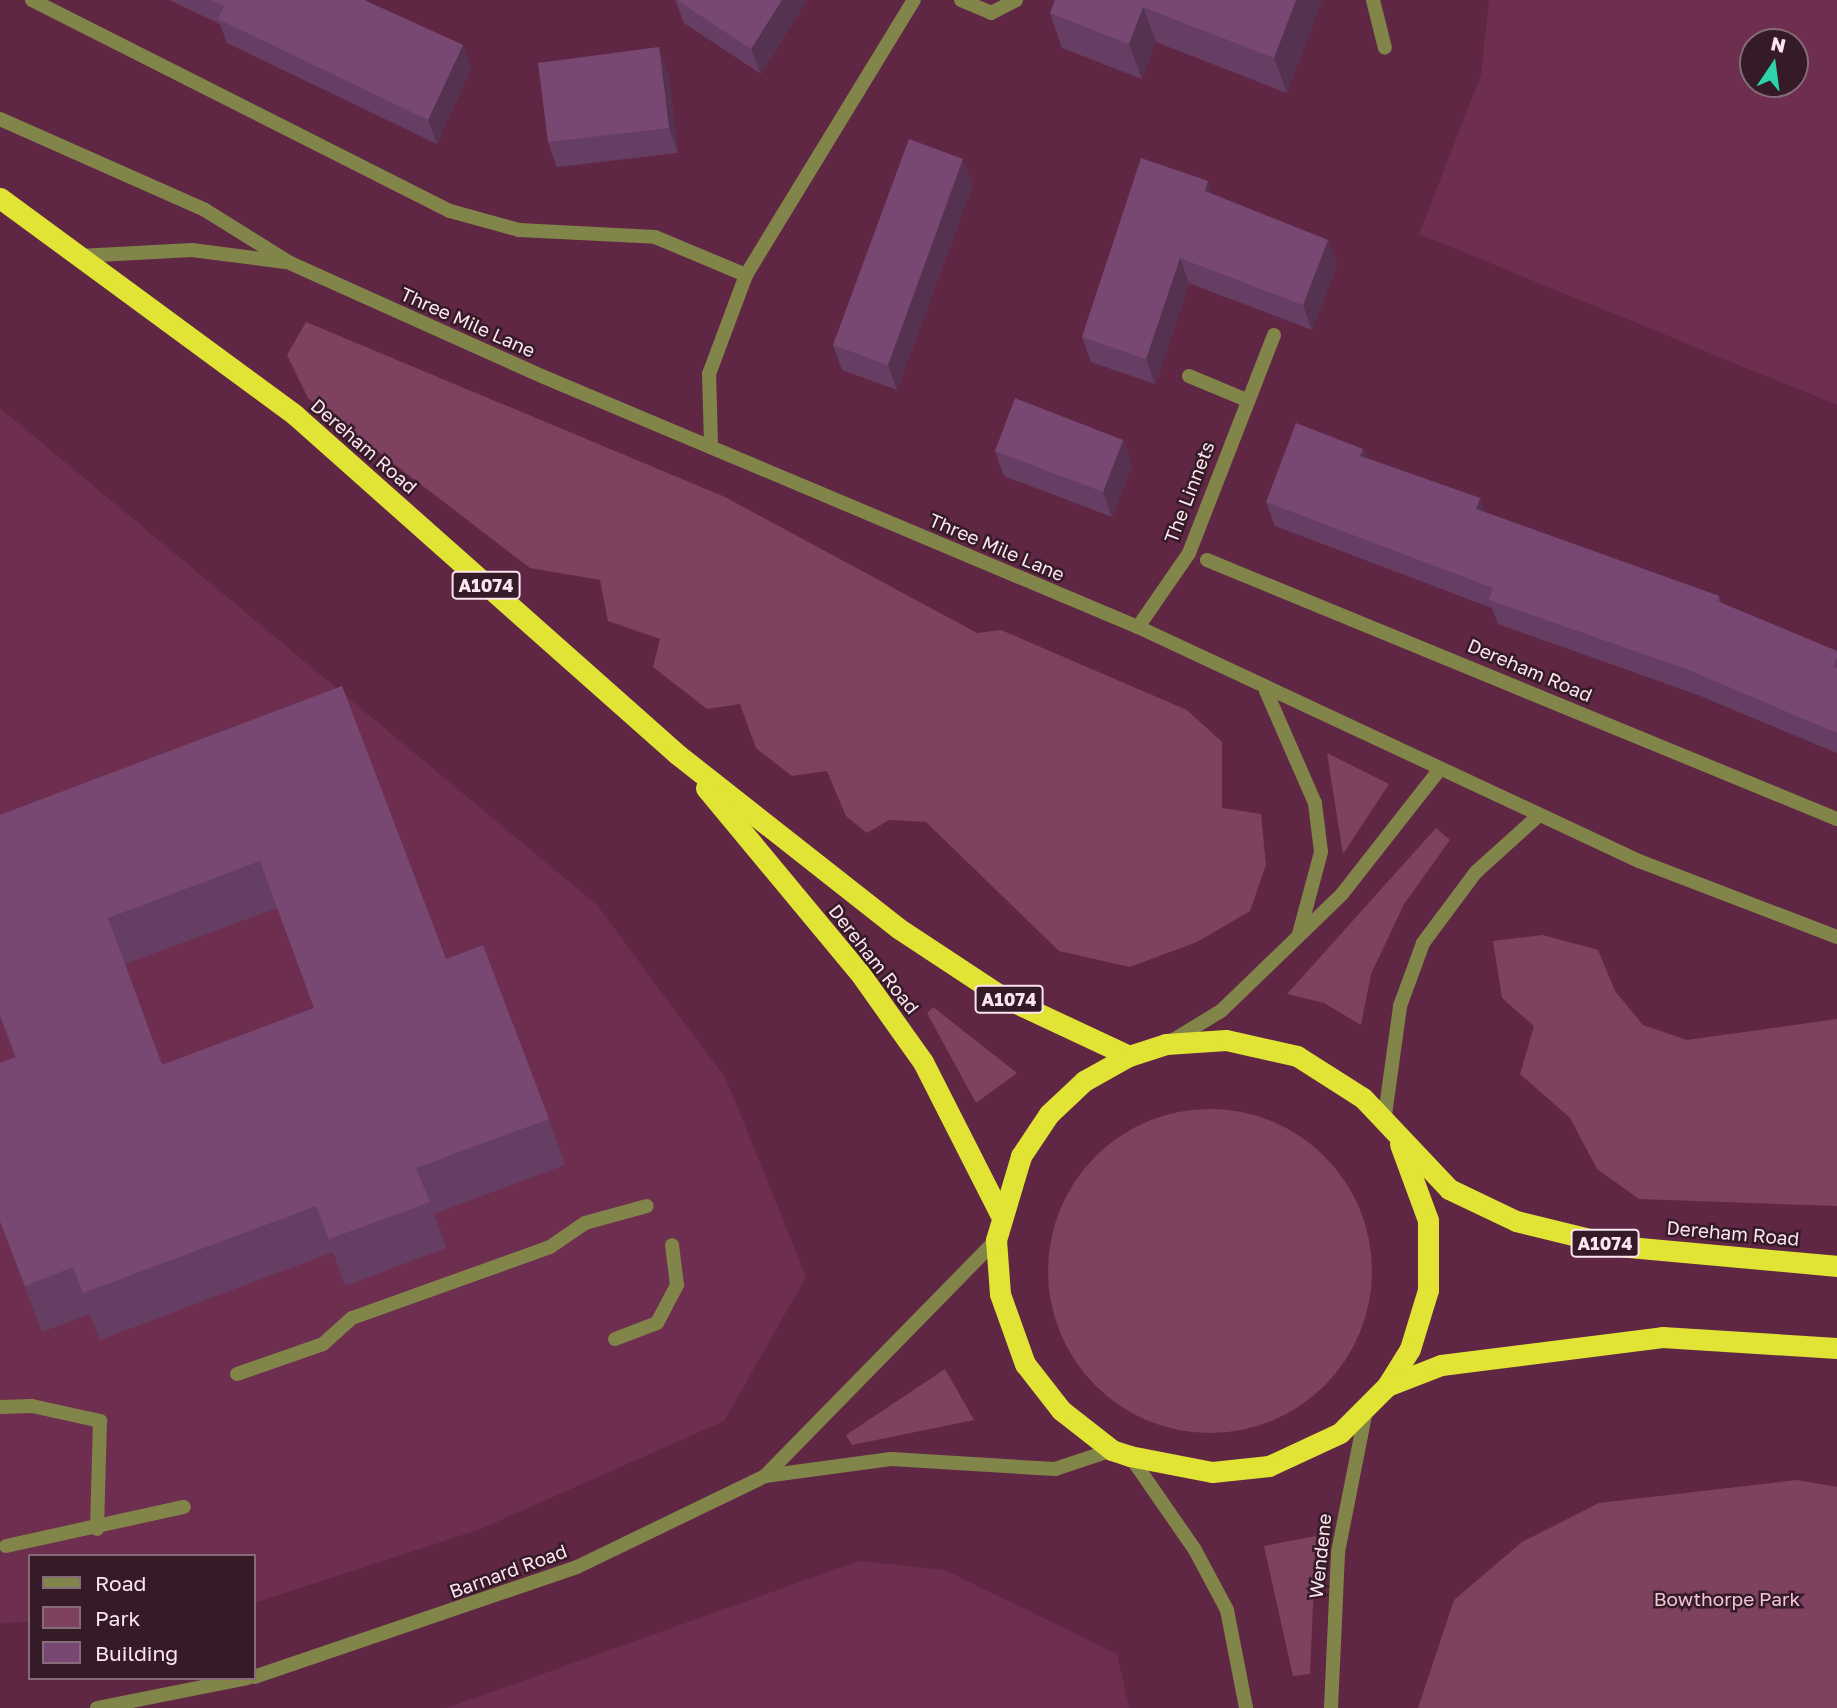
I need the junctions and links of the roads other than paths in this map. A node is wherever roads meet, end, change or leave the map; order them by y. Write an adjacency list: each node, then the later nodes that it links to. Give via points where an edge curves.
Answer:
1 (32, 0): 11 (street, via 450,211 519,230 655,237)
2 (914, 0): 11 (street)
3 (961, 0): 4 (street, via 991,13)
4 (1016, 0)
5 (1373, 0): 6 (street)
6 (1385, 48)
7 (0, 119): 10 (street, Three Mile Lane, via 205,210)
8 (0, 198): 9 (highway, Dereham Road / A1074)
9 (79, 256): 10 (street, Three Mile Lane, via 192,250); 19 (highway, Dereham Road / A1074, via 295,415)
10 (290, 262): 15 (street, Three Mile Lane)
11 (746, 275): 15 (street, via 709,374)
12 (1274, 335): 14 (street, The Linnets)
13 (1189, 376): 14 (street)
14 (1244, 399): 17 (street, The Linnets, via 1189,553)
15 (711, 444): 17 (street, Three Mile Lane)
16 (1207, 561): 22 (street, Dereham Road)
17 (1138, 627): 18 (street, Three Mile Lane)
18 (1266, 691): 20 (street, Three Mile Lane); 24 (street, via 1315,803 1321,852)
19 (677, 754): 26 (highway, Dereham Road / A1074, via 898,928 1001,996); 30 (highway, Dereham Road / A1074, via 859,972 923,1062)
20 (1440, 769): 21 (street); 24 (street, Dereham Road, via 1377,856)
21 (1538, 816): 23 (street); 27 (street, via 1476,872 1423,943 1400,1006)
22 (1837, 820)
23 (1837, 937)
24 (1297, 939): 25 (street, Dereham Road, via 1221,1011)
25 (1166, 1045): 26 (highway, Dereham Road); 27 (highway, Dereham Road, via 1226,1040 1297,1056 1363,1098)
26 (1129, 1056): 30 (highway, Dereham Road, via 1084,1081 1049,1114 1020,1156)
27 (1384, 1122): 28 (highway, Dereham Road)
28 (1400, 1144): 33 (highway, Dereham Road / A1074, via 1449,1189 1516,1222 1618,1246); 37 (highway, Dereham Road, via 1428,1220 1429,1290 1410,1349)
29 (647, 1206): 36 (street, via 585,1223 550,1247 352,1318 323,1344)
30 (1000, 1214): 31 (highway, Dereham Road)
31 (996, 1240): 40 (highway, Dereham Road, via 1000,1294 1025,1364 1061,1410); 41 (street, Barnard Road)
32 (672, 1245): 34 (street, via 677,1285 657,1323)
33 (1837, 1266)
34 (615, 1339)
35 (1837, 1348): 37 (highway, Dereham Road, via 1662,1337 1441,1366)
36 (237, 1374)
37 (1387, 1386): 39 (highway, Dereham Road)
38 (0, 1406): 43 (street, via 32,1406 100,1421)
39 (1366, 1411): 40 (highway, Dereham Road, via 1340,1433 1269,1466 1212,1472); 50 (street, Wendene, via 1338,1552)
40 (1121, 1453): 41 (street, Barnard Road, via 1055,1469 891,1459); 49 (street, via 1195,1550 1227,1610)
41 (765, 1476): 45 (street, Barnard Road, via 577,1567)
42 (184, 1507): 43 (street)
43 (97, 1529): 44 (street)
44 (6, 1546)
45 (256, 1676)
46 (240, 1680): 47 (street)
47 (163, 1702): 48 (street)
48 (97, 1708)
49 (1246, 1708)
50 (1331, 1708)

